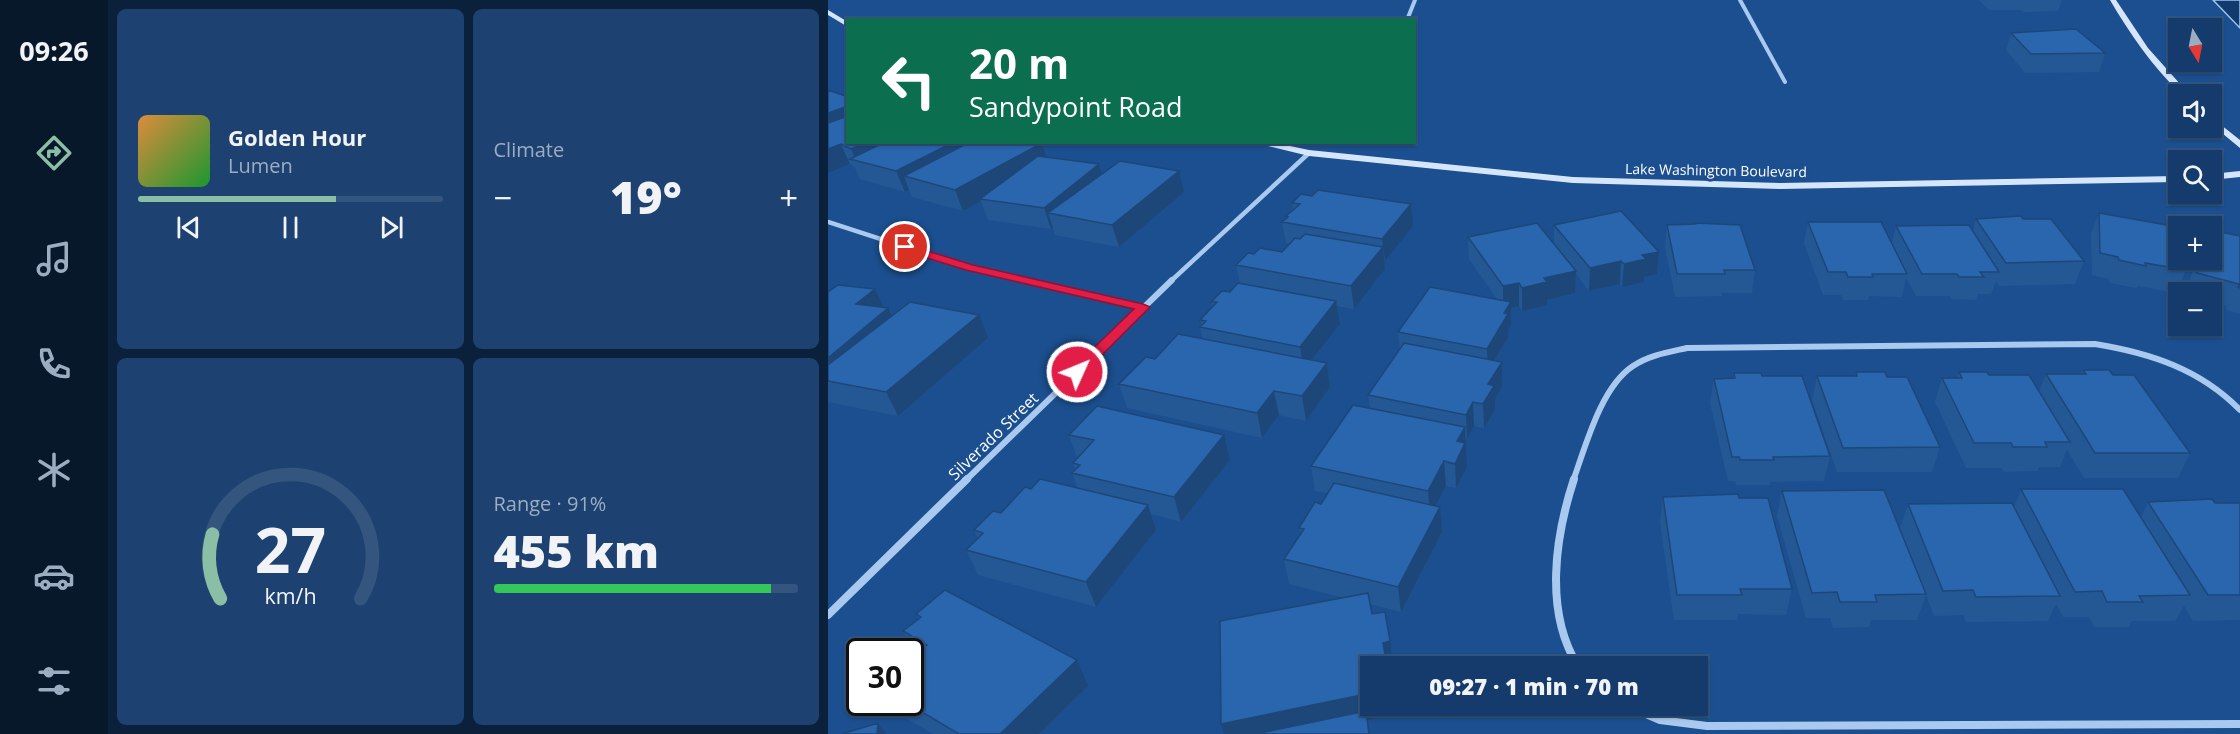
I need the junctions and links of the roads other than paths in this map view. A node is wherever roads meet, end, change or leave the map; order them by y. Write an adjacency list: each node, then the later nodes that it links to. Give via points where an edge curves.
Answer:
1 (1415, 0): 5 (street)
2 (1740, 0): 7 (street)
3 (2113, 0): 8 (street, via 2136,40)
4 (828, 12): 6 (street)
5 (1408, 18)
6 (846, 24)
7 (1785, 82)
8 (2174, 84)
9 (2222, 129): 11 (street)
10 (1266, 144): 12 (street, Lake Washington Boulevard)
11 (2240, 145)
12 (1309, 153): 15 (street, Lake Washington Boulevard, via 1573,180 1758,186); 17 (street, Silverado Street)
13 (2240, 174): 14 (street)
14 (2222, 176)
15 (2168, 179)
16 (828, 222): 17 (street, via 970,267)
17 (1143, 307): 19 (street, Silverado Street)
18 (2240, 410): 20 (street, via 2219,389 2165,360 2095,344 1698,348 1657,354 1629,368 1609,389 1565,508 1557,597 1561,628)
19 (828, 615)
20 (1572, 656)
21 (1651, 716): 22 (street, via 1707,726)
22 (2240, 724)

